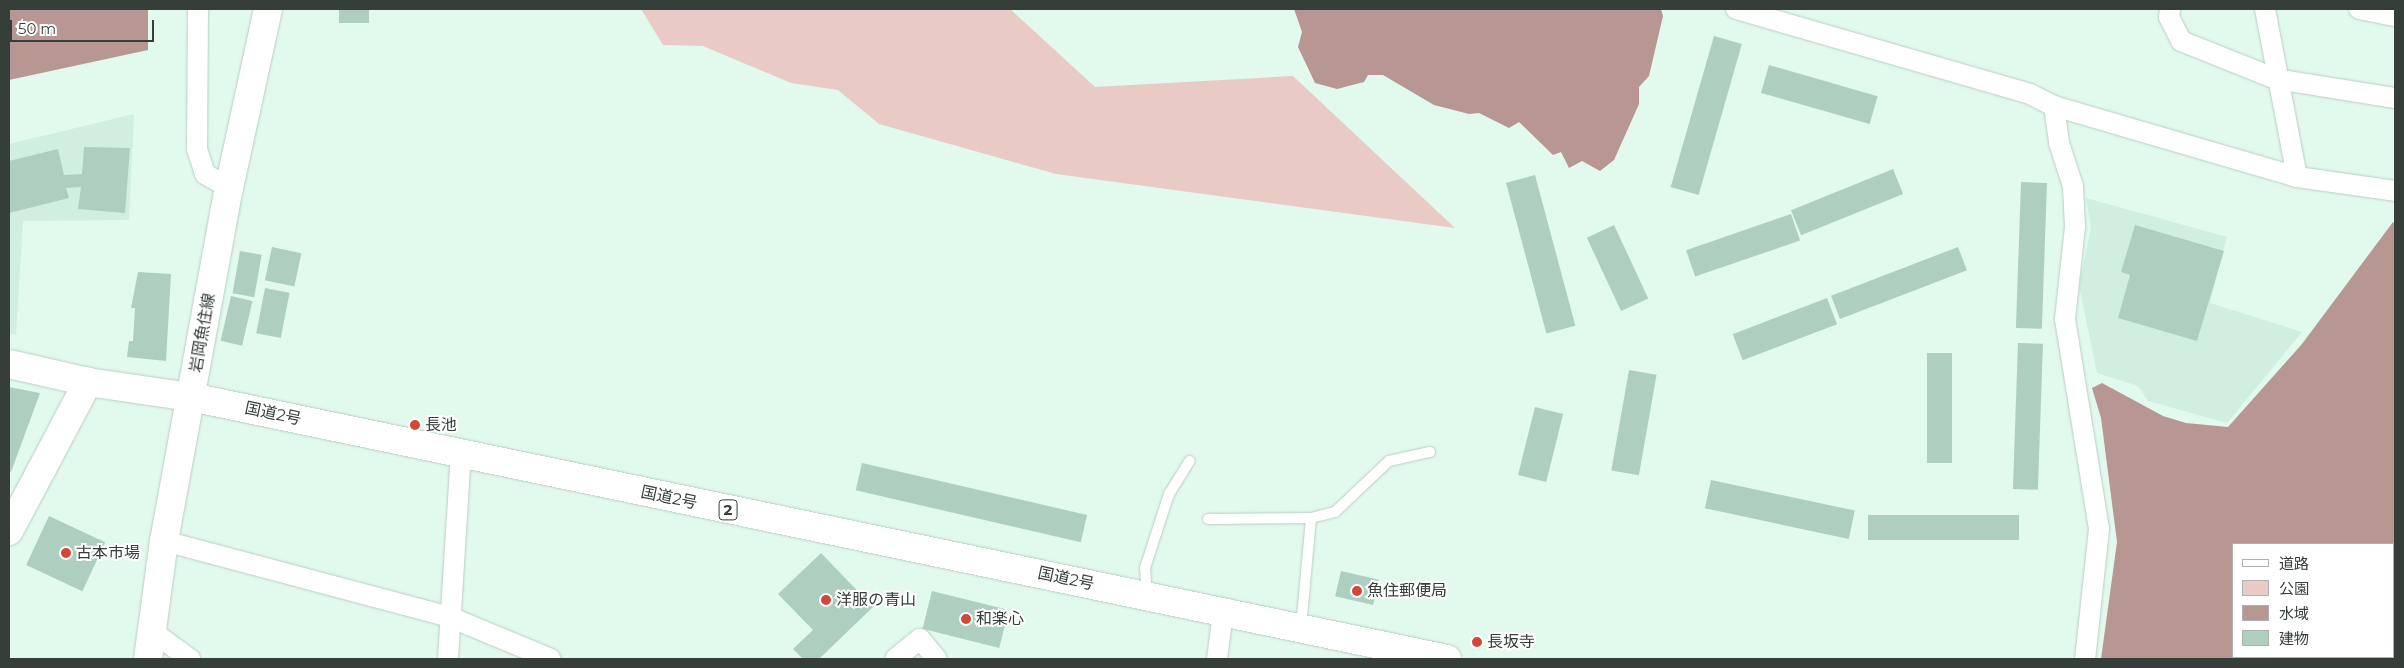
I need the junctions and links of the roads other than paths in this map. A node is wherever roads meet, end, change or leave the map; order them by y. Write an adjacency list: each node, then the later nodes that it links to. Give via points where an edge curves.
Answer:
1 (198, 9): 12 (street, via 197,149 205,174)
2 (268, 9): 12 (main road, 岩岡魚住線)
3 (1736, 9): 10 (street, via 2030,94)
4 (2170, 9): 8 (street, via 2169,18 2181,41)
5 (2266, 9): 8 (street)
6 (2359, 9): 7 (street)
7 (2395, 16)
8 (2276, 79): 9 (street); 11 (street)
9 (2395, 98)
10 (2054, 106): 11 (street); 37 (street, via 2073,194 2075,227 2065,319 2099,529)
11 (2297, 177): 13 (street)
12 (229, 188): 16 (main road, 岩岡魚住線)
13 (2395, 191)
14 (9, 364): 15 (main road, 国道2号 / 2)
15 (88, 382): 16 (main road, 国道2号 / 2); 22 (main road)
16 (191, 396): 18 (main road, 国道2号 / 2); 23 (main road, 岩岡魚住線)
17 (1430, 452): 20 (lane, via 1389,460 1335,512)
18 (462, 455): 24 (main road, 国道2号 / 2); 26 (street)
19 (1190, 461): 24 (lane, via 1169,494 1144,568)
20 (1311, 518): 21 (lane); 27 (lane)
21 (1208, 519)
22 (9, 531)
23 (164, 541): 26 (street); 28 (main road, 岩岡魚住線)
24 (1147, 596): 25 (main road, 国道2号 / 2)
25 (1223, 613): 27 (main road, 国道2号 / 2); 35 (street)
26 (450, 617): 31 (street); 32 (street)
27 (1301, 629): 36 (main road, 国道2号 / 2)
28 (153, 632): 29 (main road, 岩岡魚住線); 30 (street)
29 (148, 659)
30 (190, 659)
31 (448, 659)
32 (551, 659)
33 (895, 659): 34 (street, via 920,639)
34 (937, 659)
35 (1218, 659)
36 (1447, 659)
37 (2084, 659)

